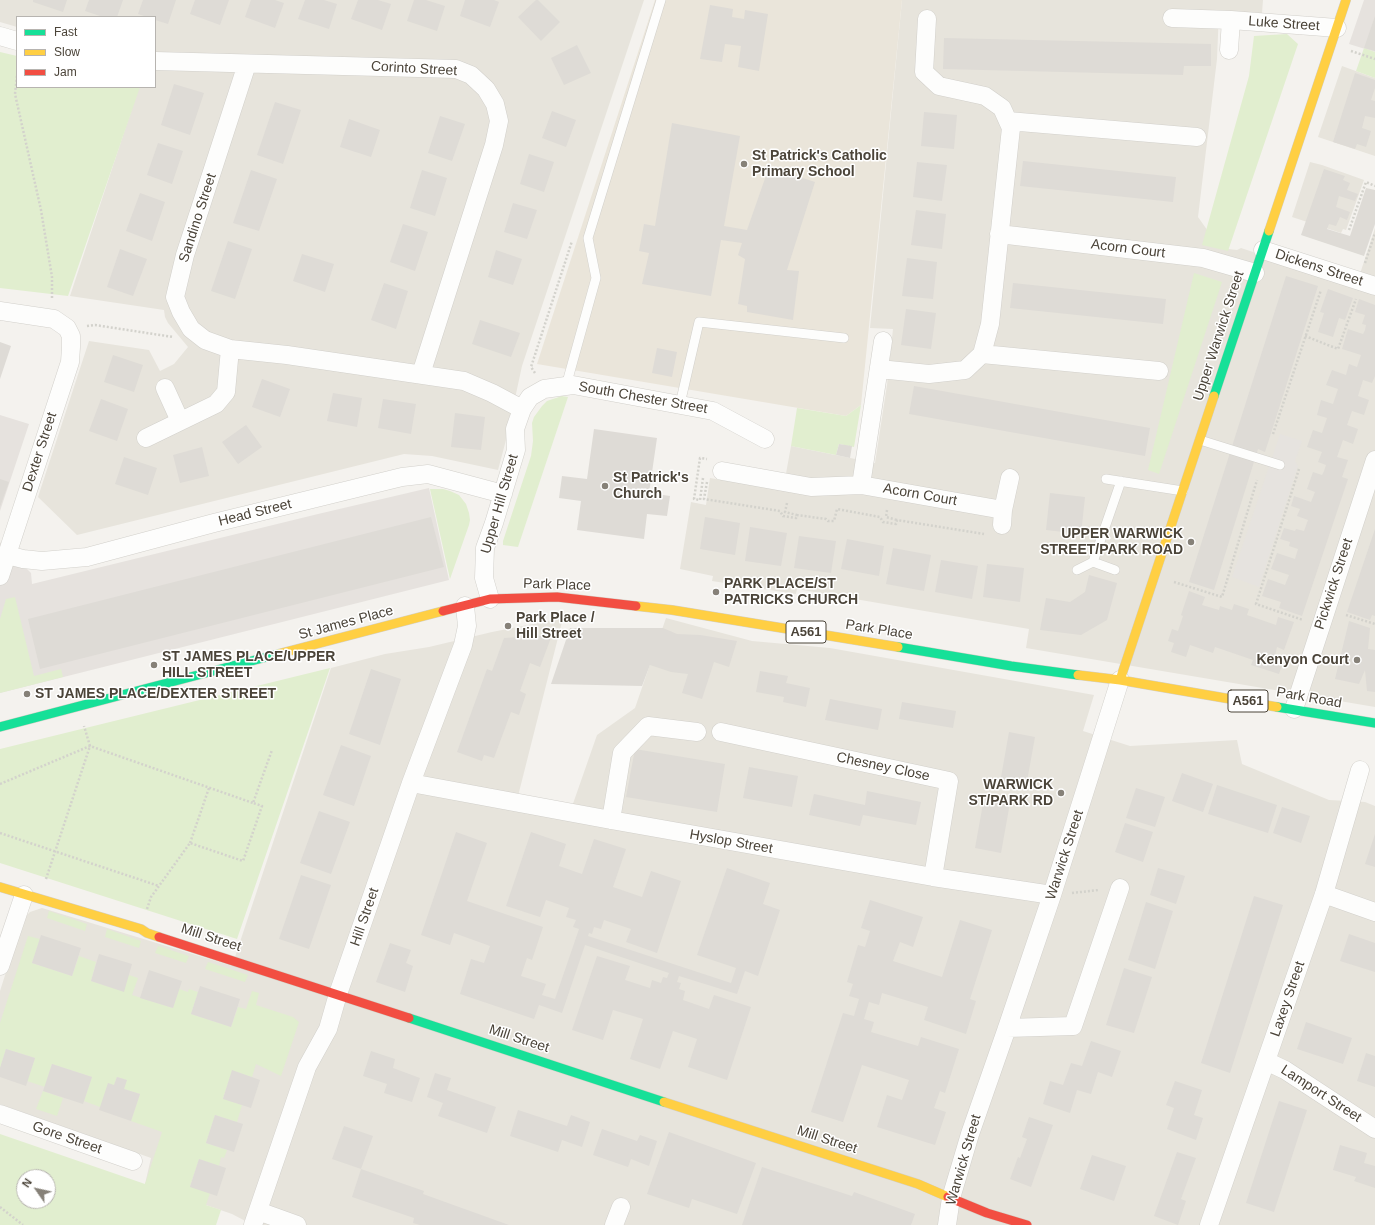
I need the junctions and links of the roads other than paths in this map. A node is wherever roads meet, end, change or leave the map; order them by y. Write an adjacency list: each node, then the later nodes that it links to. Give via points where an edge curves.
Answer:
1 (661, 0): 26 (lane, via 588,238 596,278)
2 (1346, 0): 6 (main road, Upper Warwick Street)
3 (927, 18): 12 (street, via 924,72 939,86 985,96 1002,108)
4 (1172, 18): 5 (street, Luke Street)
5 (1231, 20): 6 (street, Luke Street); 9 (street, Luke Street)
6 (1337, 28): 15 (main road, Upper Warwick Street)
7 (0, 36): 8 (street)
8 (16, 41)
9 (1229, 50)
10 (156, 61): 11 (street, Corinto Street)
11 (247, 64): 21 (street, Sandino Street, via 185,255 175,297 191,329 205,340); 25 (street, Corinto Street, via 456,69 471,74 496,104 499,122 494,145)
12 (1008, 120): 13 (street); 14 (street, via 1011,128)
13 (1196, 138)
14 (999, 234): 16 (street, Acorn Court, via 1203,258); 22 (street, via 990,324)
15 (1263, 250): 16 (main road, Upper Warwick Street); 17 (street, Dickens Street)
16 (1255, 273): 33 (main road, Upper Warwick Street)
17 (1365, 283)
18 (0, 311): 43 (street, Dexter Street, via 54,319 67,328 71,336 70,362)
19 (844, 338): 28 (lane, via 699,322)
20 (883, 341): 23 (street)
21 (230, 349): 25 (street, Sandino Street); 30 (street, via 226,392 216,404)
22 (982, 354): 23 (street, via 965,370 928,374); 24 (street)
23 (879, 369): 40 (street)
24 (1159, 371)
25 (421, 374): 29 (street, Sandino Street, via 464,381)
26 (566, 386): 28 (street, South Chester Street, via 573,385); 29 (street, South Chester Street, via 544,389 530,397)
27 (165, 388): 30 (street)
28 (680, 404): 32 (street, South Chester Street, via 713,411)
29 (522, 409): 42 (street, Upper Hill Street, via 515,429 516,450)
30 (180, 421): 31 (street)
31 (146, 438)
32 (765, 439)
33 (1200, 440): 35 (lane); 41 (main road, Upper Warwick Street)
34 (1375, 460): 51 (street, Pickwick Street)
35 (1280, 465)
36 (722, 471): 40 (street, Acorn Court, via 811,487)
37 (1010, 478): 40 (street, Acorn Court, via 998,524)
38 (1106, 479): 39 (lane)
39 (1121, 481): 41 (lane); 44 (lane)
40 (861, 485)
41 (1183, 490): 50 (main road, Upper Warwick Street)
42 (503, 494): 43 (street, Head Street, via 428,474 402,477 87,557 42,561); 48 (street, Upper Hill Street, via 485,548 484,578)
43 (7, 555): 47 (street, Dexter Street)
44 (1093, 562): 45 (lane); 46 (lane)
45 (1077, 570)
46 (1115, 570)
47 (0, 576)
48 (490, 599): 49 (main road, St James Place / A561); 50 (main road, Park Place / A561, via 557,597 612,602 1010,666)
49 (465, 606): 53 (main road, St James Place / A561); 57 (street, Hill Street, via 467,626 464,645)
50 (1120, 680): 51 (main road, Park Road / A561); 63 (street, Warwick Street)
51 (1294, 709): 52 (main road, Park Road / A561)
52 (1375, 723)
53 (0, 727)
54 (697, 732): 58 (street, via 648,726 622,753)
55 (721, 732): 59 (street, Chesney Close, via 949,781)
56 (1360, 770): 62 (street, Laxey Street)
57 (411, 783): 58 (street, Hyslop Street); 67 (street, Hill Street)
58 (611, 820): 59 (street, Hyslop Street)
59 (933, 877): 63 (street, Hyslop Street)
60 (0, 887): 64 (main road, Mill Street)
61 (1120, 888): 68 (street, via 1073,1026)
62 (1324, 894): 65 (street); 69 (street, Laxey Street)
63 (1052, 895): 68 (street, Warwick Street)
64 (32, 897): 66 (street); 67 (main road, Mill Street, via 140,929)
65 (1375, 912)
66 (0, 966)
67 (338, 994): 73 (main road, Mill Street, via 918,1184); 75 (street, Hill Street, via 328,1029 306,1067)
68 (1007, 1028): 73 (street, Warwick Street)
69 (1266, 1061): 71 (street, Lamport Street, via 1285,1070); 80 (street, Laxey Street)
70 (0, 1114): 72 (street, Gore Street)
71 (1375, 1129)
72 (133, 1161)
73 (951, 1198): 78 (street, Warwick Street); 79 (main road, Mill Street, via 987,1213)
74 (621, 1207): 77 (street)
75 (255, 1218): 76 (street)
76 (297, 1225)
77 (614, 1225)
78 (947, 1225)
79 (1027, 1225)
80 (1209, 1225)

